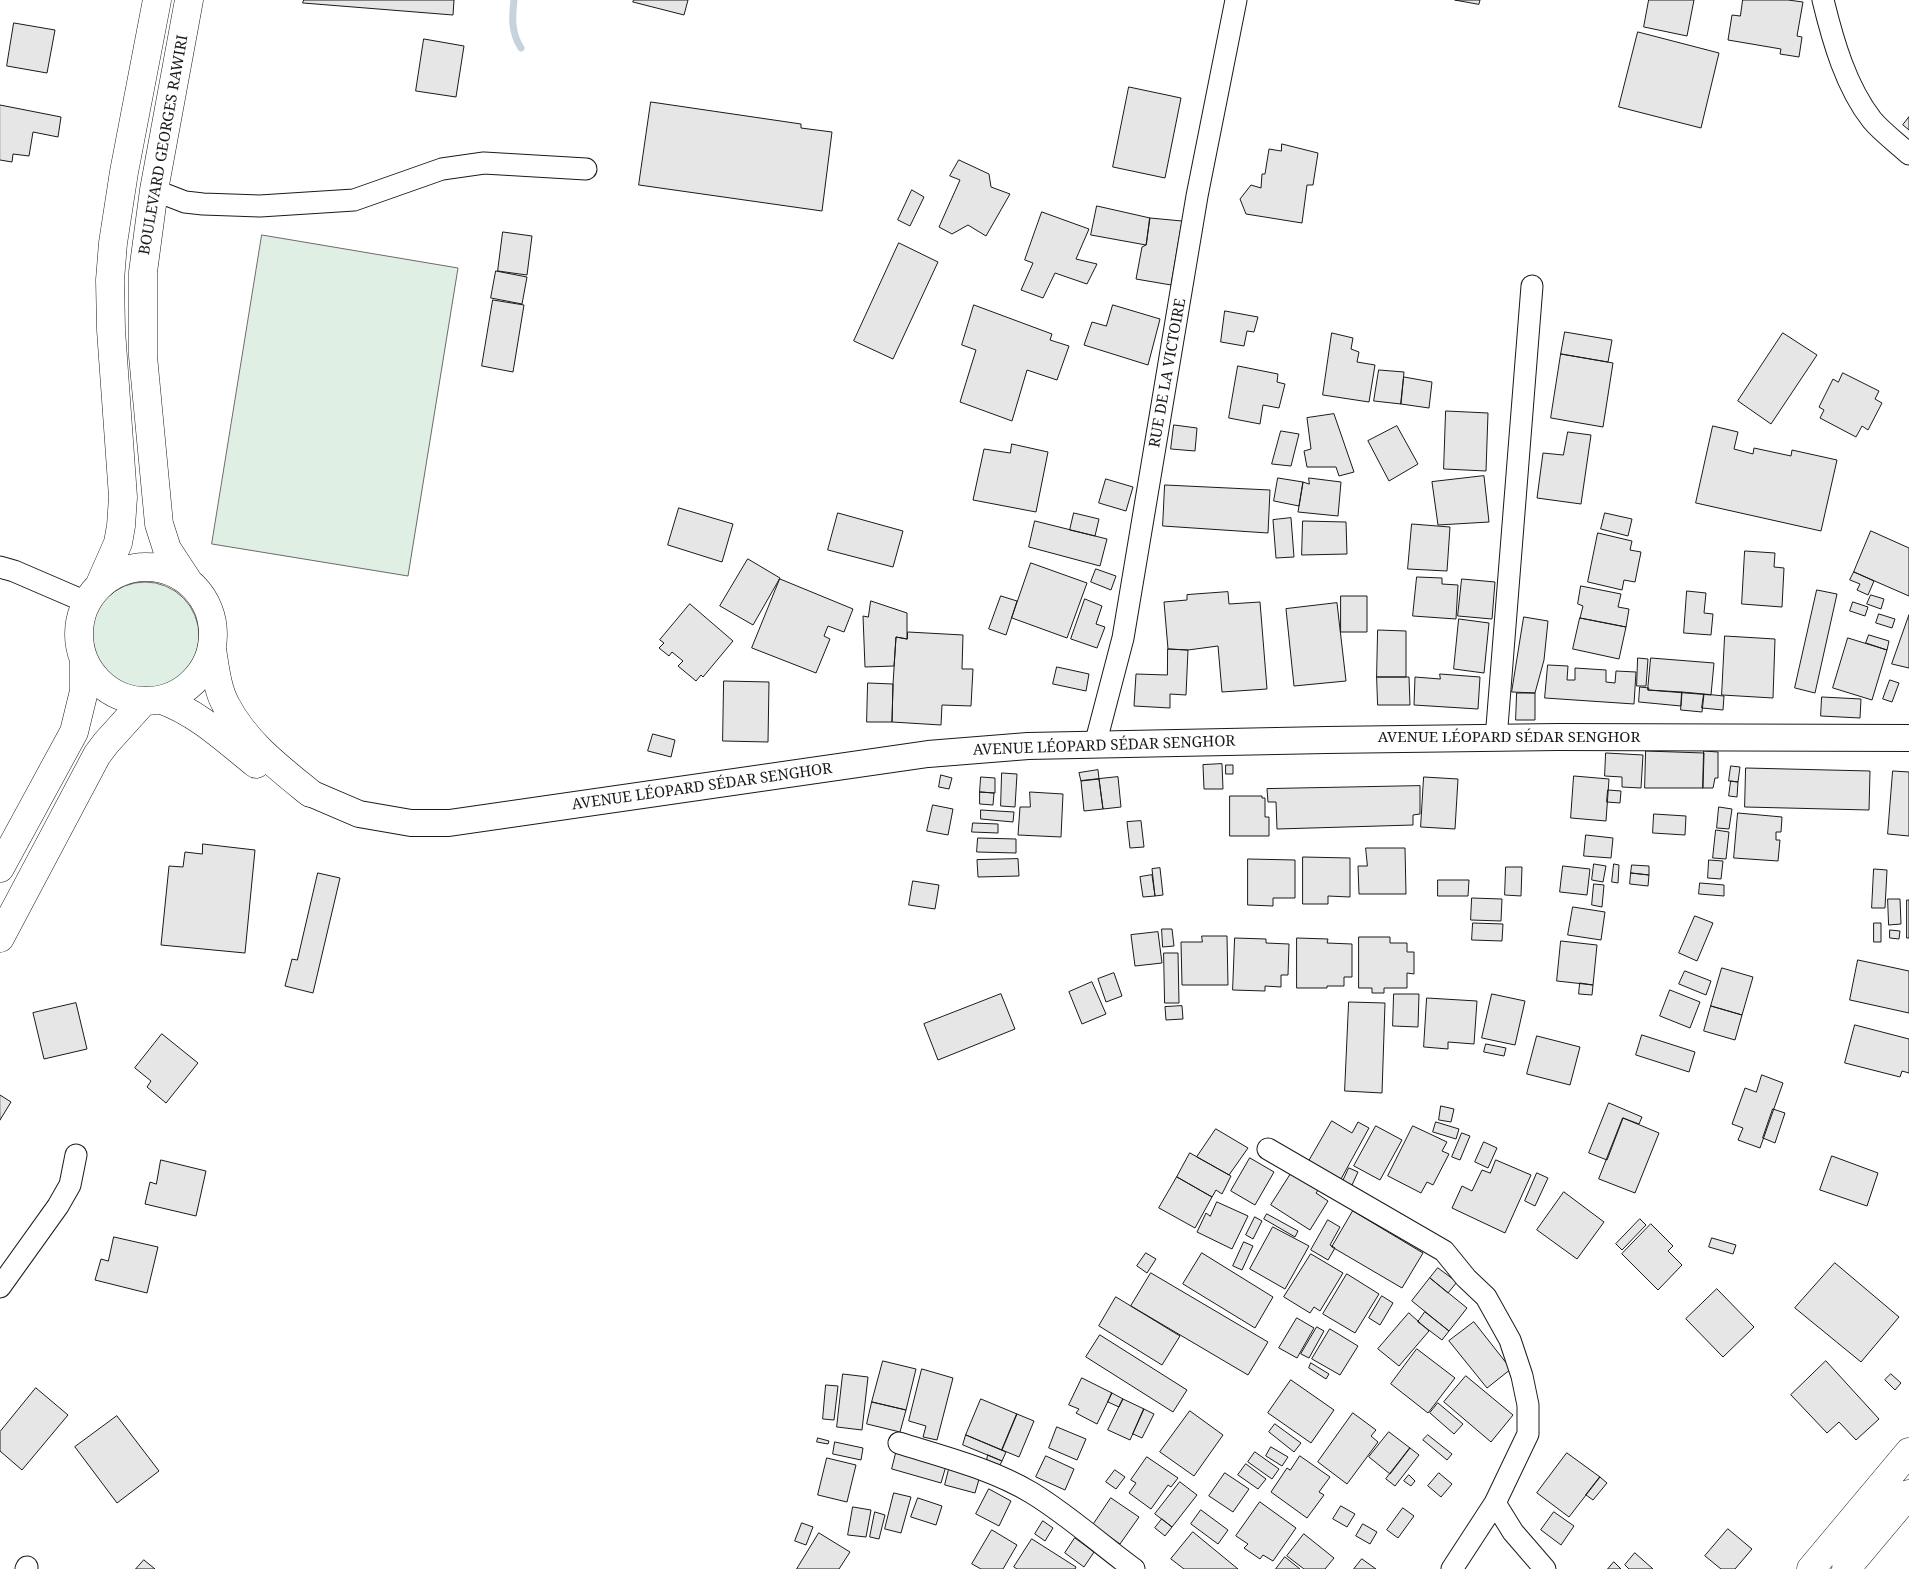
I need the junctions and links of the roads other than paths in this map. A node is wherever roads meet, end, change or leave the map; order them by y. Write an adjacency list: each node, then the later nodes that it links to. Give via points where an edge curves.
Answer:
1 (157, 0): 11 (main road, via 124,172 110,280 123,496 121,526 118,543)
2 (189, 0): 7 (main road, BOULEVARD GEORGES RAWIRI)
3 (1236, 0): 17 (street, RUE DE LA VICTOIRE, via 1197,196 1123,638)
4 (1823, 0): 5 (street, via 1829,25 1857,98 1873,121)
5 (1909, 154)
6 (586, 169): 7 (street, via 484,163 442,169 354,200 260,206 185,202)
7 (154, 190): 10 (main road, BOULEVARD GEORGES RAWIRI, via 143,272 142,311 152,466 158,524 167,549)
8 (1532, 286): 16 (street)
9 (0, 567): 11 (street)
10 (188, 581): 11 (main road, via 167,570 144,566 120,571); 12 (main road, via 210,612 214,630)
11 (93, 593): 13 (main road, via 79,621 78,641)
12 (212, 649): 14 (main road, via 206,667 194,682 179,693); 18 (main road, via 225,704 234,718 269,760)
13 (84, 660): 14 (main road, via 93,677 107,690 124,698); 19 (main road, via 84,690 74,732)
14 (152, 701): 18 (main road, via 181,707 280,780); 20 (main road, via 97,755)
15 (1909, 738): 16 (street, AVENUE LÉOPARD SÉDAR SENGHOR)
16 (1496, 739): 17 (street, AVENUE LÉOPARD SÉDAR SENGHOR)
17 (1095, 745): 18 (street, AVENUE LÉOPARD SÉDAR SENGHOR, via 928,754 449,822 411,823 359,814)
18 (310, 793)
19 (0, 868)
20 (0, 938)
21 (1268, 1149): 27 (street, via 1444,1250 1486,1297 1510,1340 1528,1404 1528,1434)
22 (76, 1155): 23 (street, via 70,1185 58,1206)
23 (0, 1286)
24 (899, 1443): 28 (street, via 969,1465 1031,1492)
25 (1909, 1452): 31 (main road)
26 (1909, 1494): 32 (main road)
27 (1495, 1503): 29 (street); 30 (street, via 1513,1532)
28 (1134, 1569)
29 (1452, 1569)
30 (1545, 1569)
31 (1811, 1569)
32 (1846, 1569)

